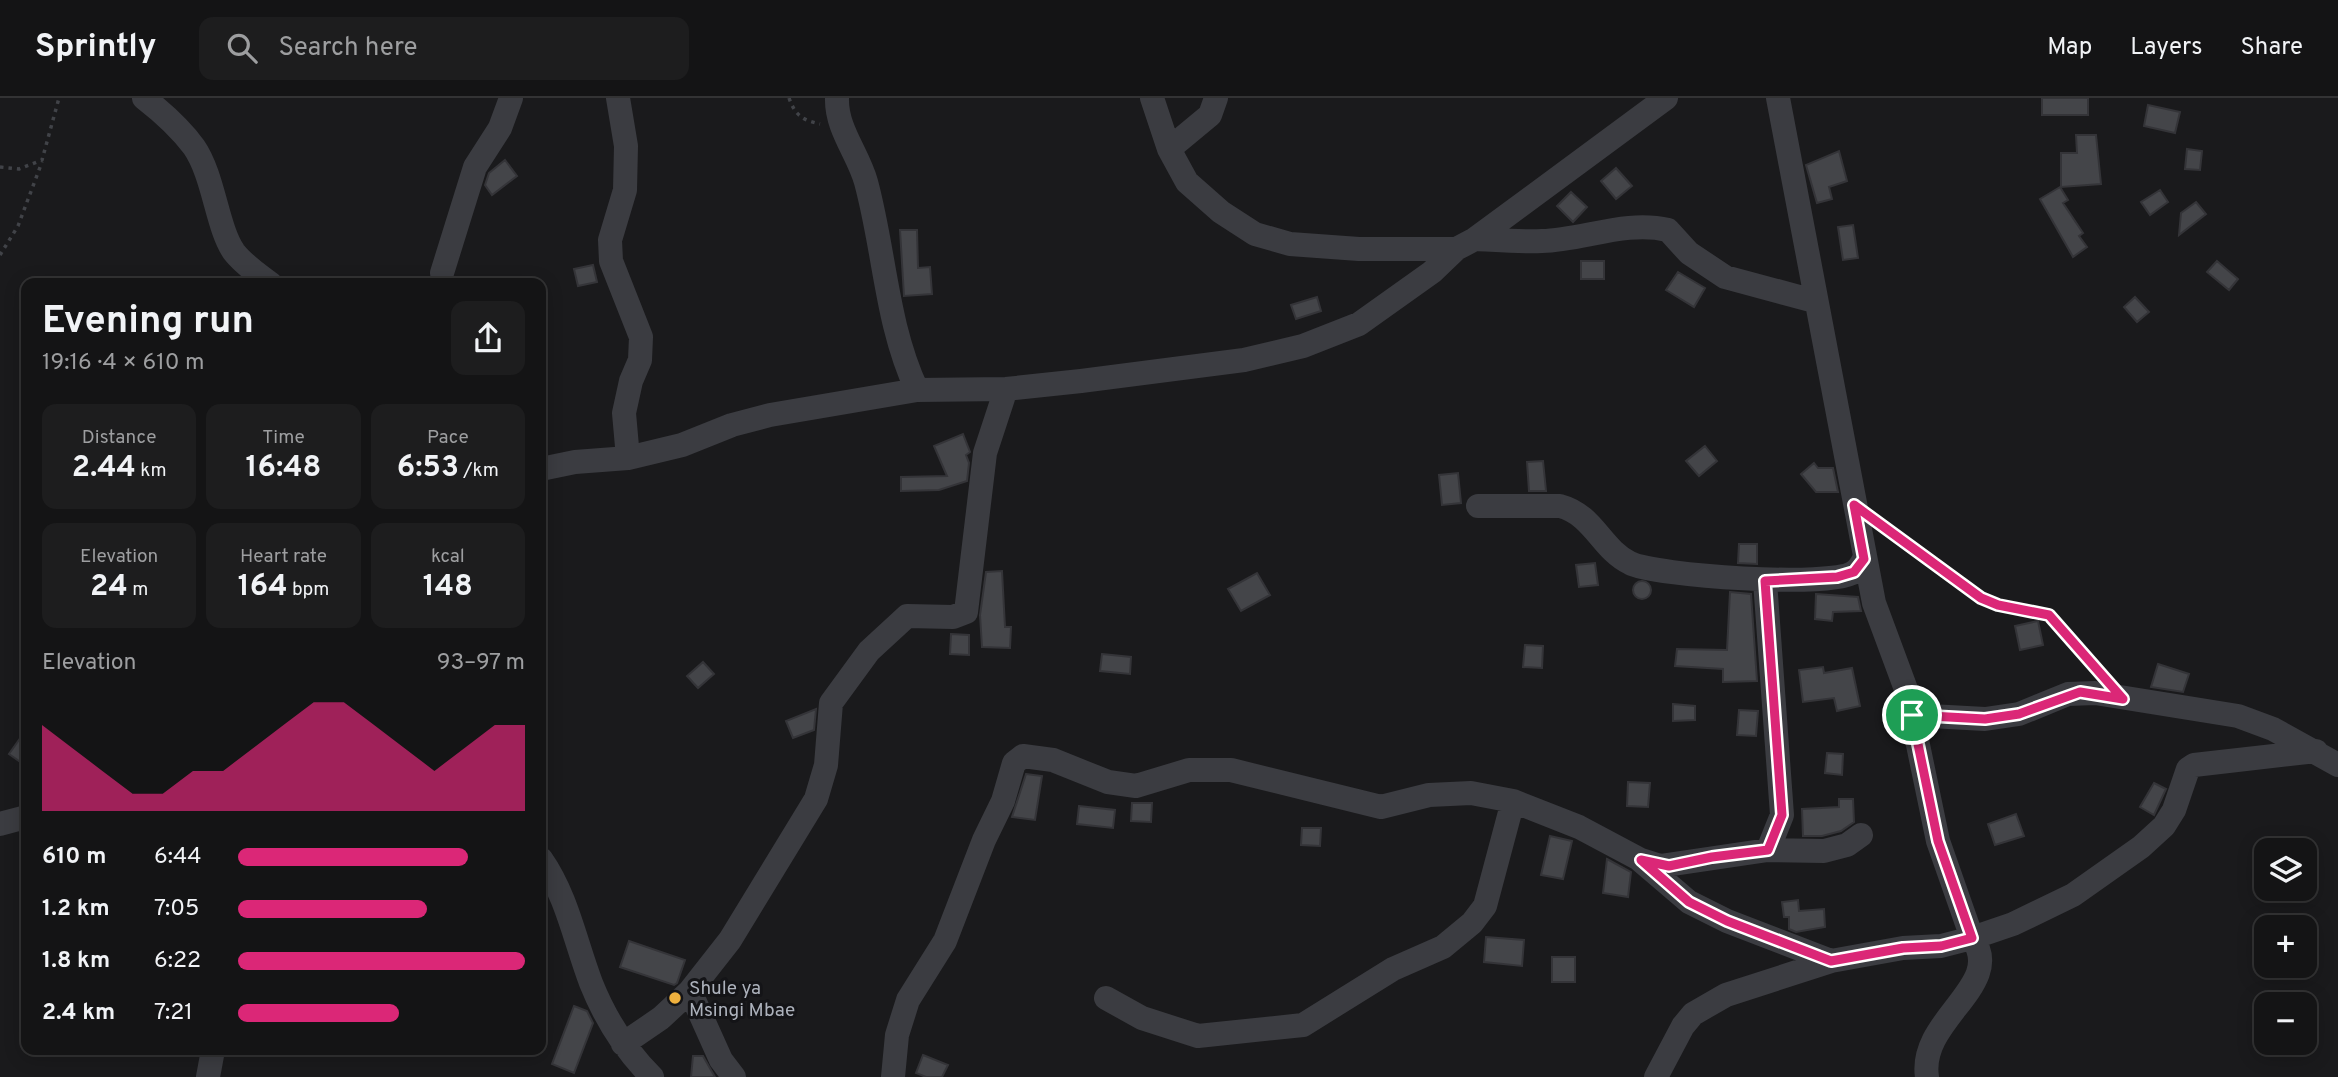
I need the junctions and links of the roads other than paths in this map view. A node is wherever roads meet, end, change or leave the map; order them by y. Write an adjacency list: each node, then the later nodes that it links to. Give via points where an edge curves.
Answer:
1 (144, 98): 12 (street, via 194,148 233,250)
2 (510, 98): 11 (street, via 500,128 475,167)
3 (618, 98): 16 (street, via 626,146 625,190 610,240 611,261 642,337 624,413)
4 (837, 98): 15 (street, via 836,113 863,170 898,340)
5 (1152, 98): 9 (street)
6 (1216, 98): 9 (street, via 1210,115)
7 (1666, 98): 10 (street)
8 (1778, 98): 13 (street, via 1805,229)
9 (1169, 149): 10 (street, via 1187,182 1255,234 1290,243 1345,248)
10 (1466, 244): 13 (street, via 1543,242 1639,227 1668,230 1706,267 1725,277); 14 (street, via 1359,324 1303,346 1191,368)
11 (442, 273)
12 (263, 278)
13 (1814, 301): 19 (street)
14 (1006, 389): 15 (street); 33 (street, via 985,453 967,612 953,617 907,616 863,658 828,710 828,753 816,799 730,940)
15 (917, 390): 16 (street, via 770,415)
16 (628, 458): 17 (street)
17 (546, 468)
18 (1478, 506): 20 (street, via 1560,506 1585,518 1614,554 1641,568)
19 (1864, 559): 20 (street, via 1854,572 1837,577); 21 (street)
20 (1765, 581): 28 (street, via 1782,815)
21 (1912, 715): 22 (street, via 1985,719 2019,714 2080,692 2238,716); 31 (street, via 1938,841)
22 (2316, 751): 23 (street); 31 (street, via 2194,765 2188,769 2164,826 2141,847 2073,895)
23 (2338, 765)
24 (1513, 801): 29 (street, via 1579,827); 34 (street, via 1479,915 1443,947 1393,970 1303,1025 1198,1037 1142,1018); 40 (street, via 1445,792 1381,807 1212,767 1136,786 1108,782 1053,760 1018,758 944,941 908,1000 897,1035)
25 (21, 818): 26 (street)
26 (0, 824)
27 (1861, 835): 28 (street, via 1847,845 1824,851)
28 (1768, 850): 29 (street, via 1669,866)
29 (1641, 860): 32 (street, via 1689,902)
30 (546, 866): 35 (street, via 555,879 599,1001)
31 (1972, 938): 32 (street); 42 (street, via 1981,950 1981,971 1935,1032 1927,1050)
32 (1831, 961): 41 (street, via 1705,1005 1683,1026)
33 (690, 991): 35 (street); 39 (street, via 720,1060)
34 (1106, 998)
35 (623, 1044): 38 (street)
36 (212, 1055): 37 (street)
37 (208, 1077)
38 (652, 1077)
39 (734, 1077)
40 (893, 1077)
41 (1656, 1077)
42 (1927, 1077)

